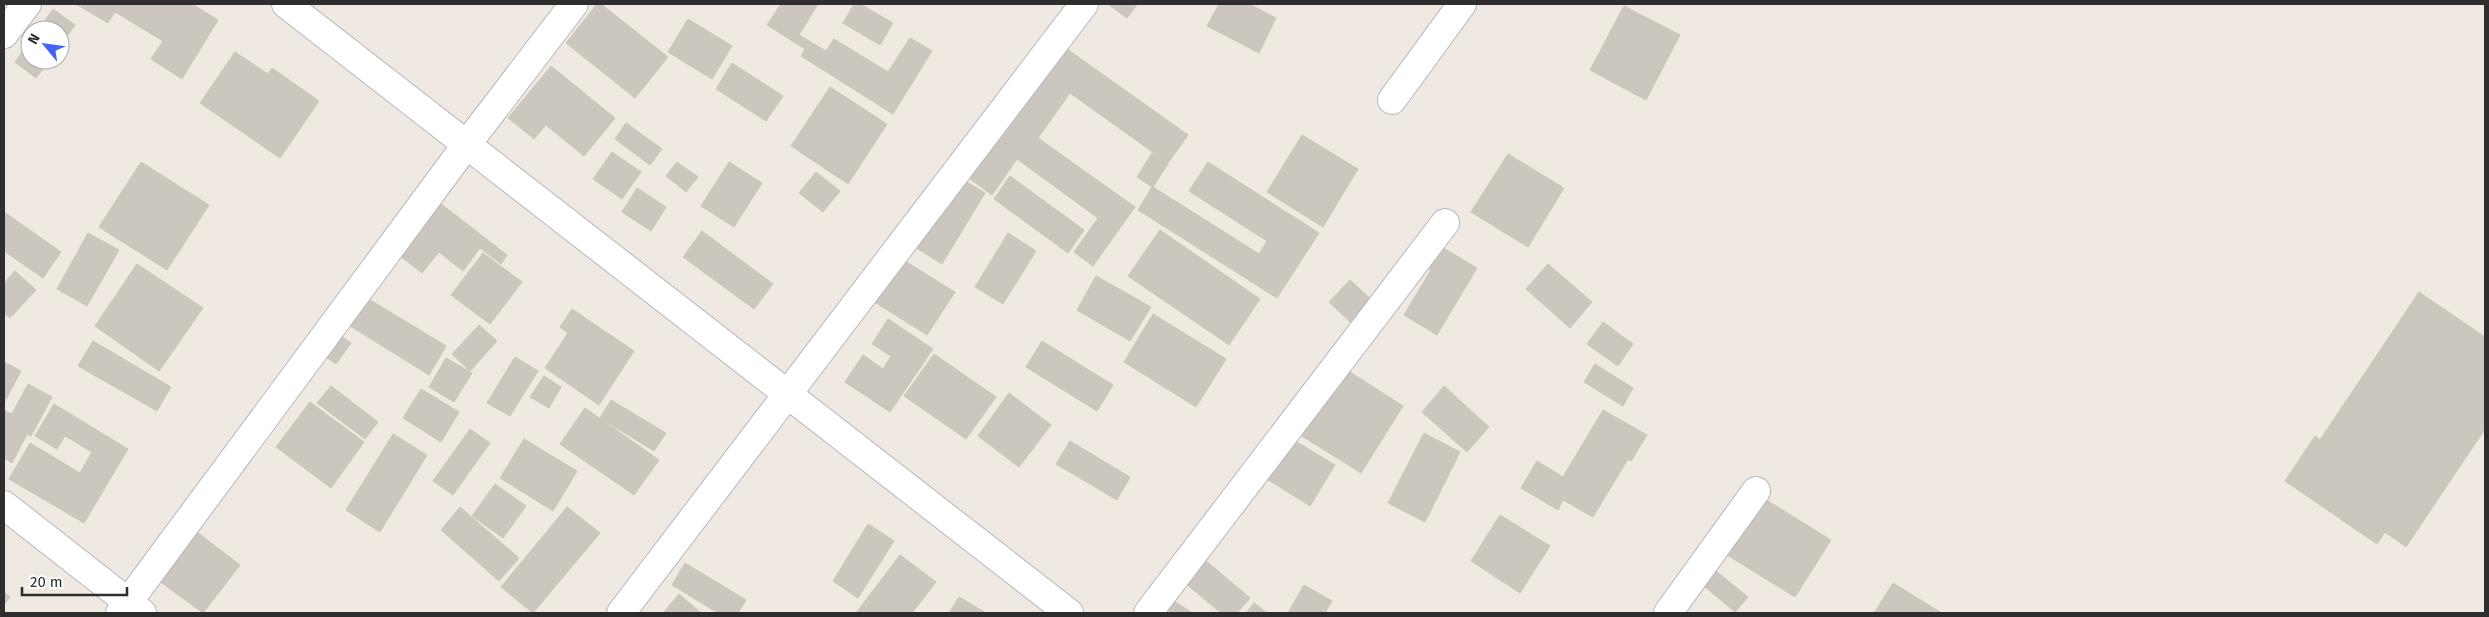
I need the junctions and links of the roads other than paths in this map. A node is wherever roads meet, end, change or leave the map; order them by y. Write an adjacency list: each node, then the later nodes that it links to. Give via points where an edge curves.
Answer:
1 (27, 4): 6 (street)
2 (286, 4): 8 (street)
3 (574, 4): 8 (street)
4 (1084, 4): 10 (street)
5 (1462, 4): 7 (street)
6 (4, 34)
7 (1392, 100)
8 (467, 144): 10 (street); 13 (street)
9 (1446, 223): 16 (street)
10 (788, 394): 14 (street); 15 (street)
11 (1756, 492): 17 (street)
12 (4, 506): 13 (street)
13 (130, 610)
14 (621, 613)
15 (1070, 613)
16 (1148, 613)
17 (1668, 613)

